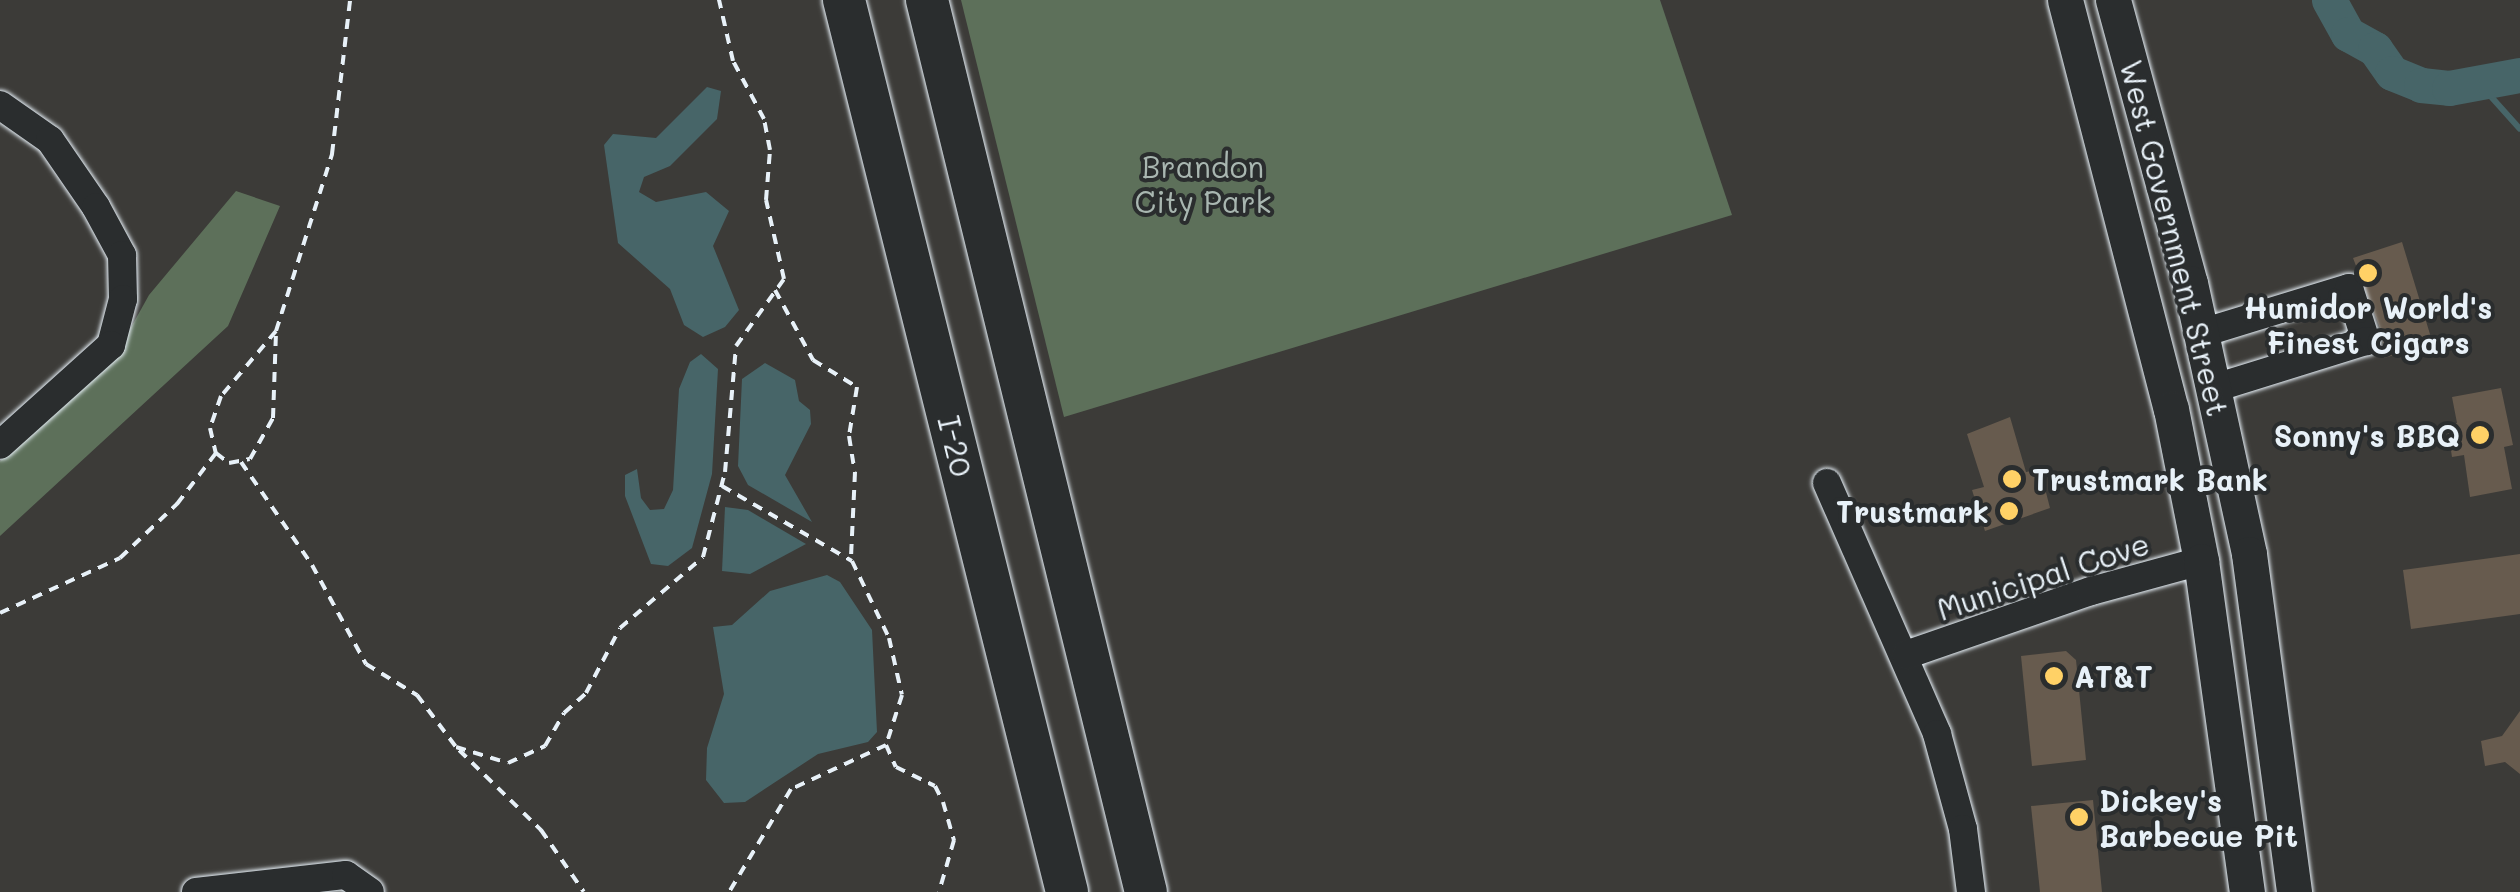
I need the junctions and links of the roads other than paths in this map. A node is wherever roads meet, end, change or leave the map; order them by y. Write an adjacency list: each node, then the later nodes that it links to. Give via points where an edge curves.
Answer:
1 (844, 0): 16 (highway, I-20)
2 (927, 0): 17 (highway)
3 (2065, 0): 11 (main road, West Government Street, via 2139,270)
4 (2112, 0): 6 (main road, West Government Street)
5 (0, 105): 8 (street, via 50,140 96,207 122,255 123,299 110,345)
6 (2202, 333): 7 (main road, West Government Street); 7 (street, via 2350,288 2366,341)
7 (2215, 388): 10 (main road, West Government Street)
8 (0, 445)
9 (1827, 483): 12 (street)
10 (2250, 554): 11 (main road); 19 (main road, West Government Street)
11 (2201, 562): 12 (street, Municipal Cove, via 2091,591); 13 (main road, West Government Street)
12 (1906, 656): 18 (street, via 1953,784)
13 (2245, 887)
14 (196, 892): 15 (street, via 346,875)
15 (370, 892)
16 (1066, 892)
17 (1146, 892)
18 (1971, 892)
19 (2294, 892)

